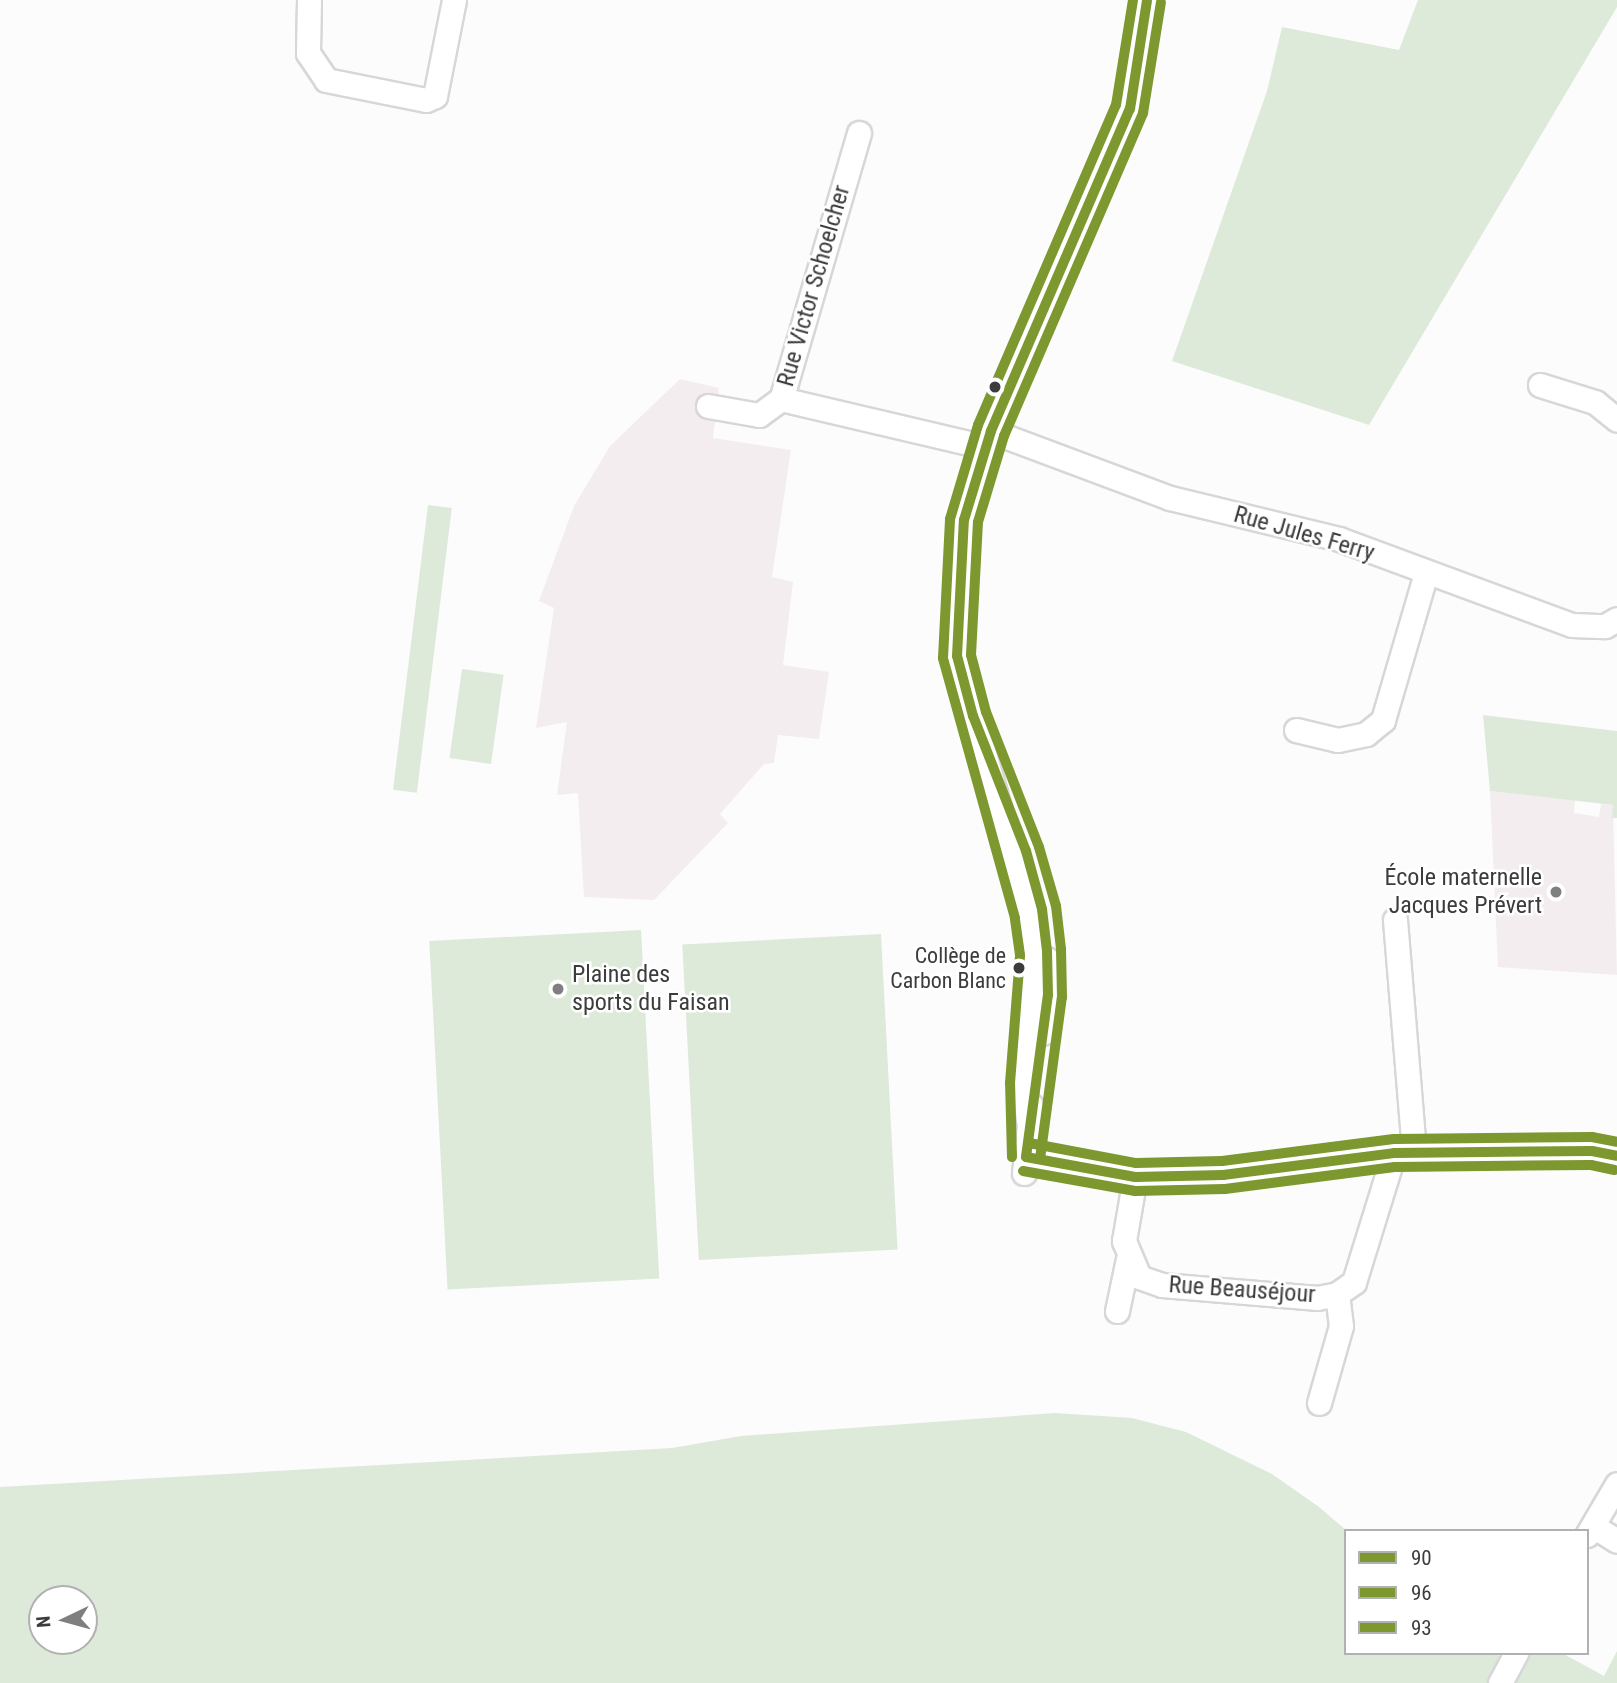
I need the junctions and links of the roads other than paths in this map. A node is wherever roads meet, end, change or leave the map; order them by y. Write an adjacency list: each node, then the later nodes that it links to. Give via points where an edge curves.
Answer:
1 (309, 0): 2 (street, via 308,52 326,80 426,100 435,96)
2 (454, 0)
3 (1147, 0): 9 (street, via 1130,109)
4 (859, 133): 6 (street, Rue Victor Schoelcher)
5 (1540, 385): 8 (street, via 1595,402)
6 (780, 399): 7 (street, via 759,415); 9 (street, Rue Victor Schoelcher)
7 (708, 406)
8 (1617, 420)
9 (988, 439): 10 (street, Rue Jules Ferry, via 1158,494 1339,540); 16 (street, via 964,520 957,656 973,716 1007,796 1042,909 1048,995 1025,1165)
10 (1426, 573): 11 (street, Rue Jules Ferry, via 1572,625 1605,626); 12 (street, via 1383,720 1366,734 1338,740)
11 (1617, 619)
12 (1296, 730)
13 (1395, 920): 14 (street)
14 (1404, 1153): 15 (street, via 1592,1150); 16 (street, via 1223,1175); 18 (street, Rue Beauséjour, via 1354,1282)
15 (1617, 1156)
16 (1135, 1177): 17 (street, via 1124,1241)
17 (1128, 1259): 18 (street, Rue Beauséjour, via 1139,1277 1162,1285 1317,1298); 19 (street)
18 (1337, 1294): 20 (street, via 1341,1326)
19 (1116, 1311)
20 (1319, 1403)
21 (1617, 1485): 22 (street)
22 (1590, 1531): 23 (street)
23 (1617, 1541)
24 (1515, 1655): 25 (street)
25 (1500, 1683)

